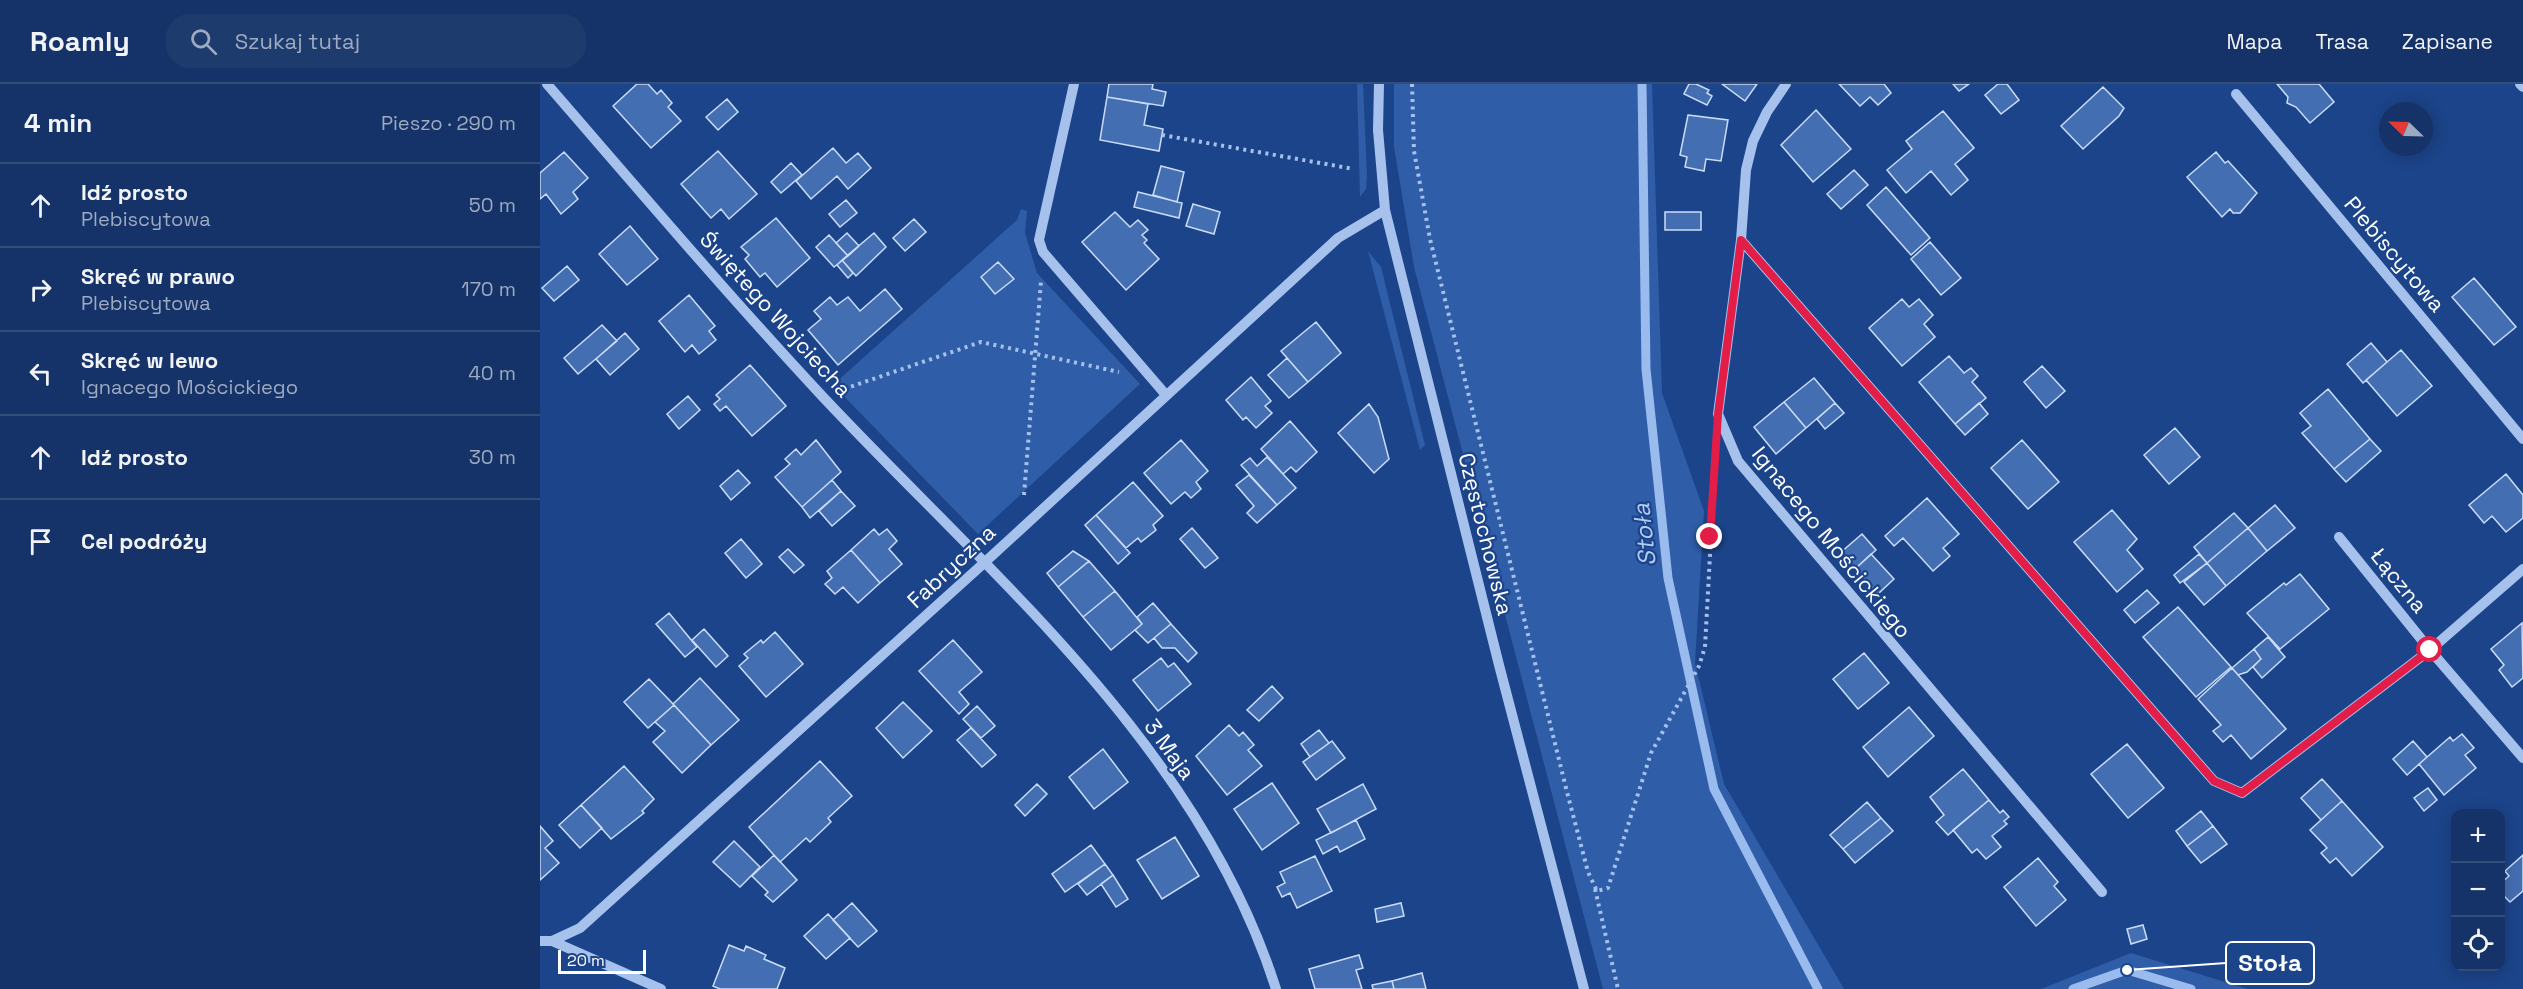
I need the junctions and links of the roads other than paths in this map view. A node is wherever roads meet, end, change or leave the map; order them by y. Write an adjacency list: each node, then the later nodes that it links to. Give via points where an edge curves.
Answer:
1 (547, 84): 11 (street, Świętego Wojciecha, via 823,396)
2 (1074, 84): 8 (street, via 1039,240 1043,252)
3 (1379, 84): 6 (street, Częstochowska, via 1378,130)
4 (1786, 84): 7 (street, Ignacego Mościckiego, via 1753,141 1746,170)
5 (2236, 94): 9 (street, Plebiscytowa)
6 (1385, 210): 8 (street, Fabryczna, via 1338,238); 20 (street, Częstochowska)
7 (1741, 240): 13 (street, via 2214,781 2242,793); 15 (street, Ignacego Mościckiego, via 1718,414 1738,461)
8 (1166, 394): 11 (street, Fabryczna)
9 (2523, 439)
10 (2340, 537): 13 (street, Łączna)
11 (984, 563): 17 (street, Fabryczna, via 580,928); 19 (street, 3 Maja, via 1084,670 1188,806 1233,883 1264,951)
12 (2523, 569): 13 (street)
13 (2430, 650): 14 (street, Łączna)
14 (2523, 758)
15 (2102, 892)
16 (540, 941): 17 (street, Fabryczna)
17 (552, 941): 18 (street)
18 (662, 989)
19 (1276, 989)
20 (1584, 989)

